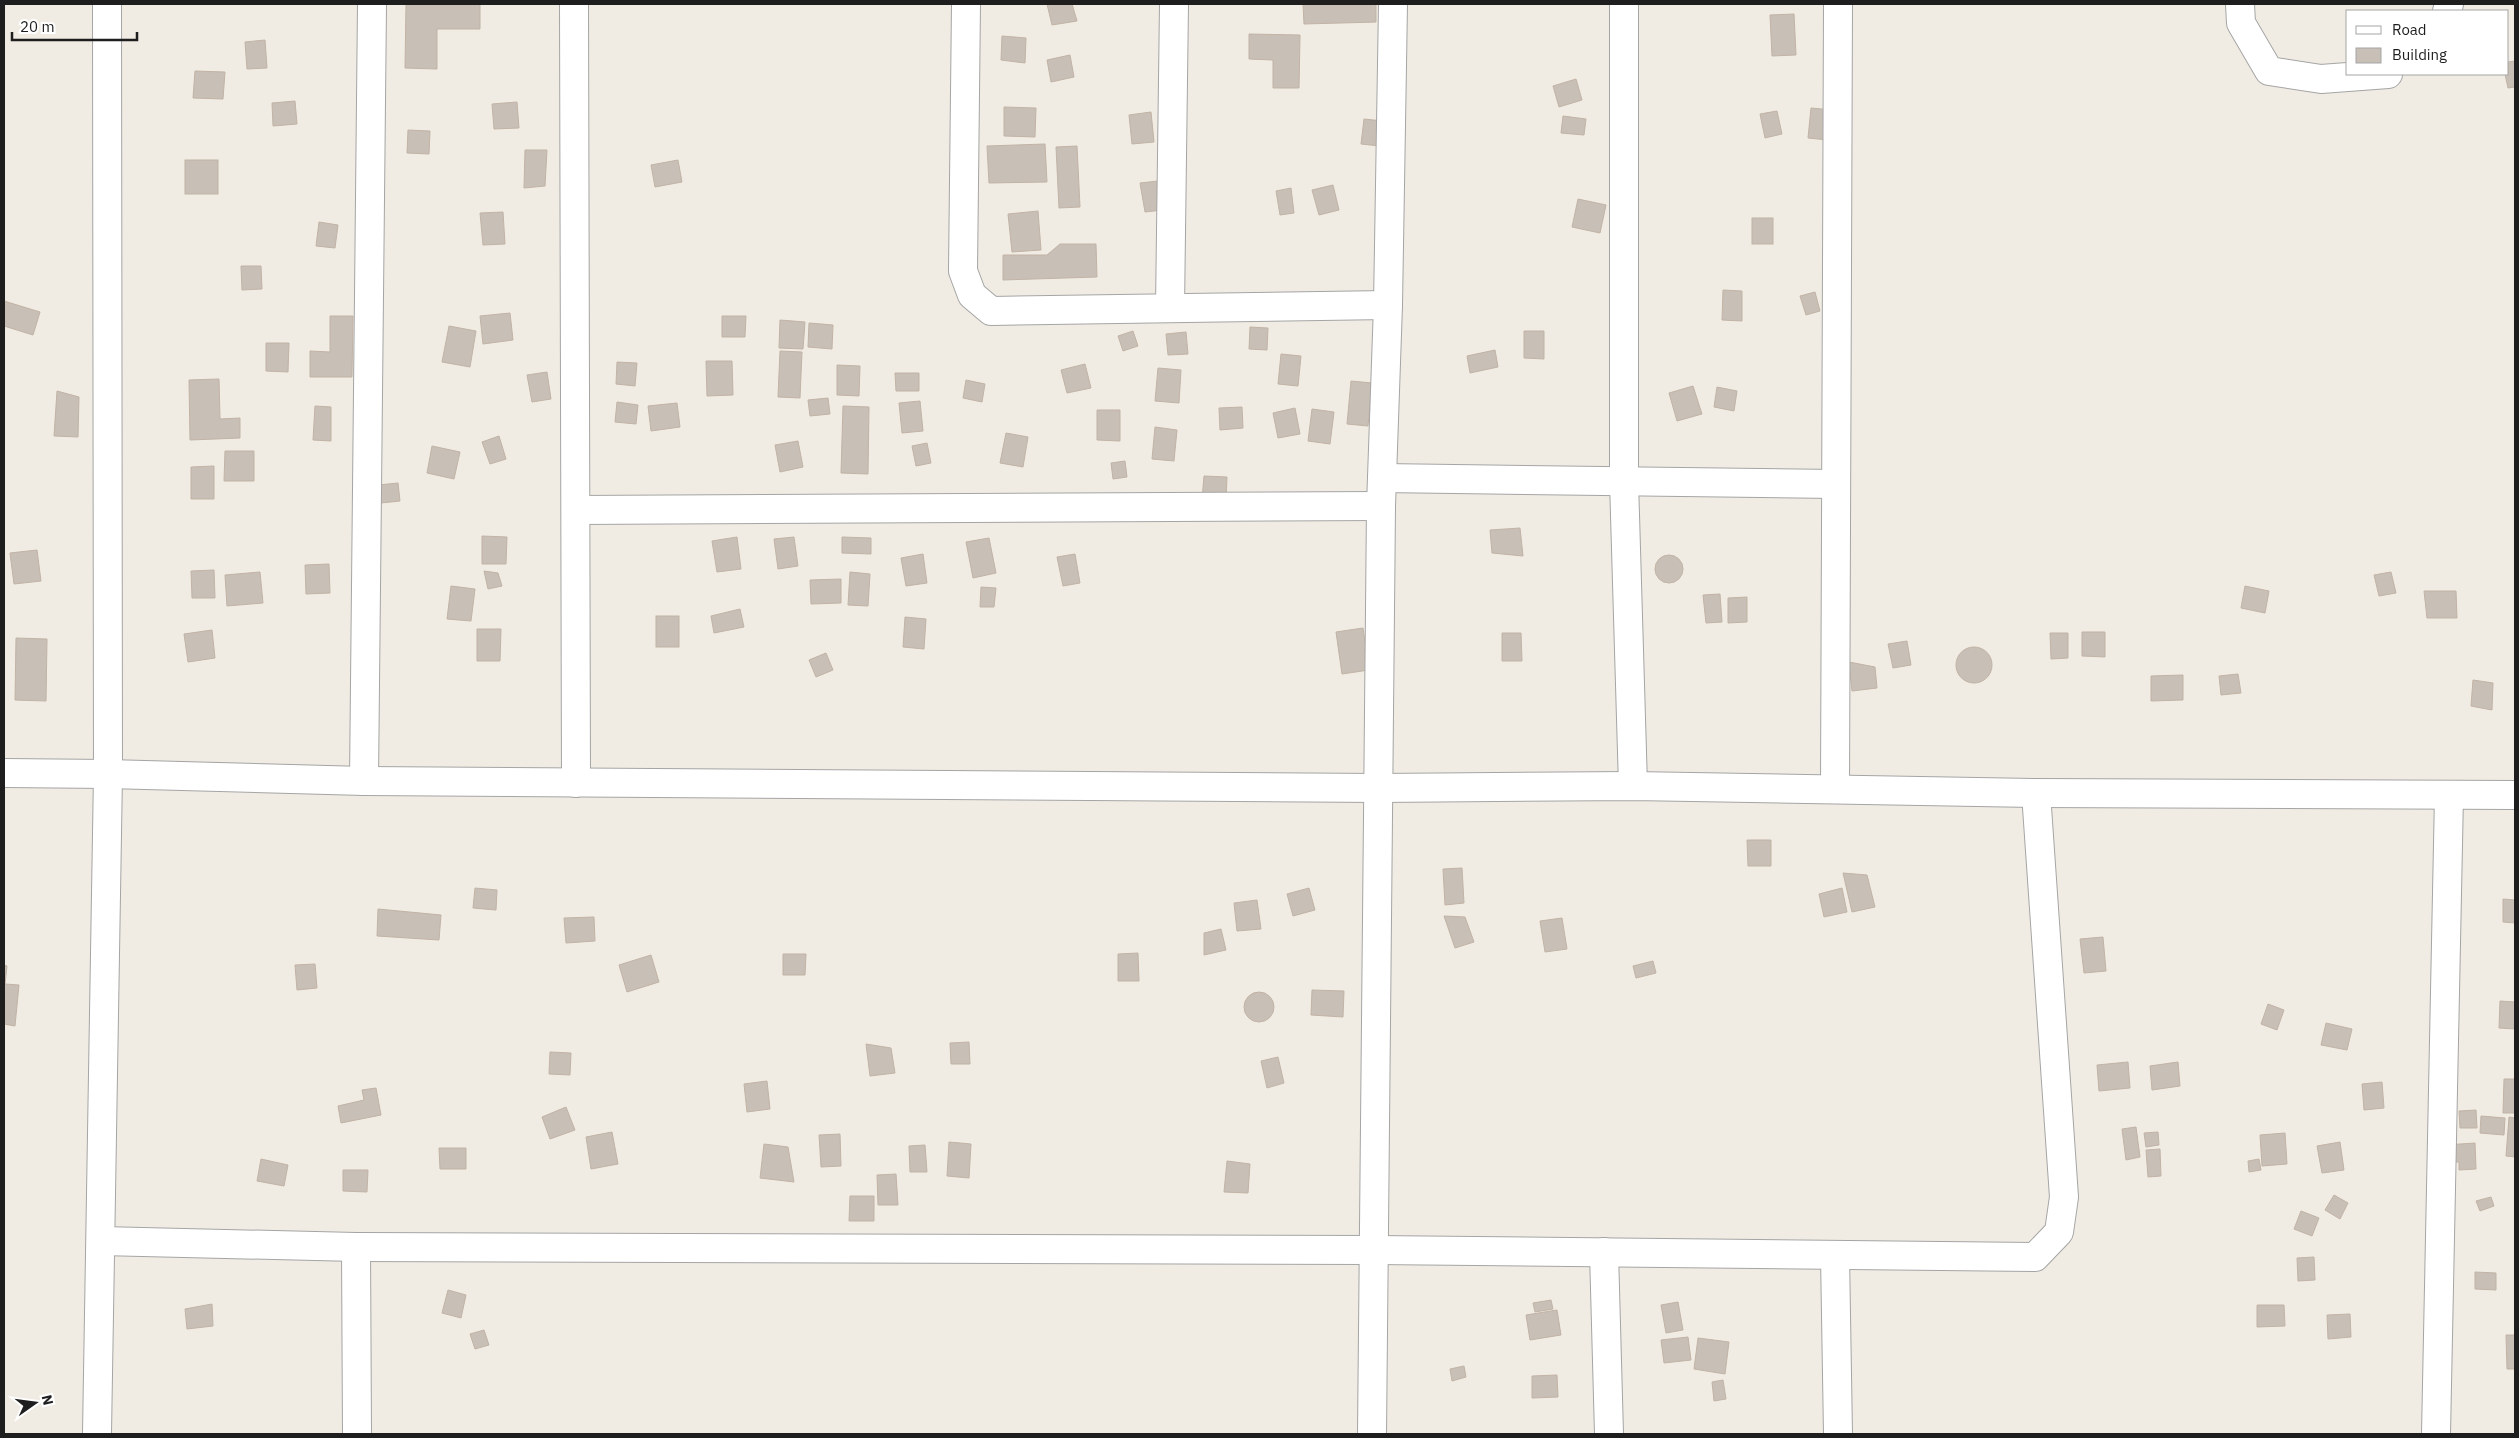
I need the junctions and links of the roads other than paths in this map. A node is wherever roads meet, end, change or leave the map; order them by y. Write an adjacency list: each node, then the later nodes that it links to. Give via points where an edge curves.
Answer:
1 (107, 4): 19 (street)
2 (372, 4): 20 (street)
3 (574, 4): 17 (street)
4 (966, 4): 12 (street, via 963,271 972,295 991,311)
5 (1174, 4): 12 (street)
6 (1393, 4): 11 (street)
7 (1624, 4): 14 (street)
8 (1838, 4): 15 (street)
9 (2240, 4): 10 (street, via 2241,23 2269,71 2321,79)
10 (2375, 75)
11 (1388, 305): 12 (street); 13 (street)
12 (1170, 308)
13 (1382, 478): 14 (street); 16 (street)
14 (1624, 481): 15 (street); 22 (street)
15 (1836, 484): 24 (street)
16 (1381, 506): 17 (street); 23 (street)
17 (576, 510): 21 (street)
18 (4, 773): 19 (street)
19 (108, 774): 20 (street); 28 (street)
20 (364, 781): 21 (street)
21 (576, 782): 23 (street)
22 (1633, 786): 23 (street); 24 (street)
23 (1379, 788): 30 (street)
24 (1835, 789): 25 (street)
25 (2036, 792): 26 (street); 32 (street, via 2064,1197 2059,1232 2035,1257)
26 (2449, 795): 27 (street); 38 (street)
27 (2515, 795)
28 (101, 1241): 29 (street); 33 (street)
29 (356, 1247): 30 (street); 34 (street)
30 (1374, 1250): 31 (street); 35 (street)
31 (1604, 1252): 32 (street); 36 (street)
32 (1835, 1255): 37 (street)
33 (97, 1434)
34 (357, 1434)
35 (1372, 1434)
36 (1609, 1434)
37 (1838, 1434)
38 (2436, 1434)

